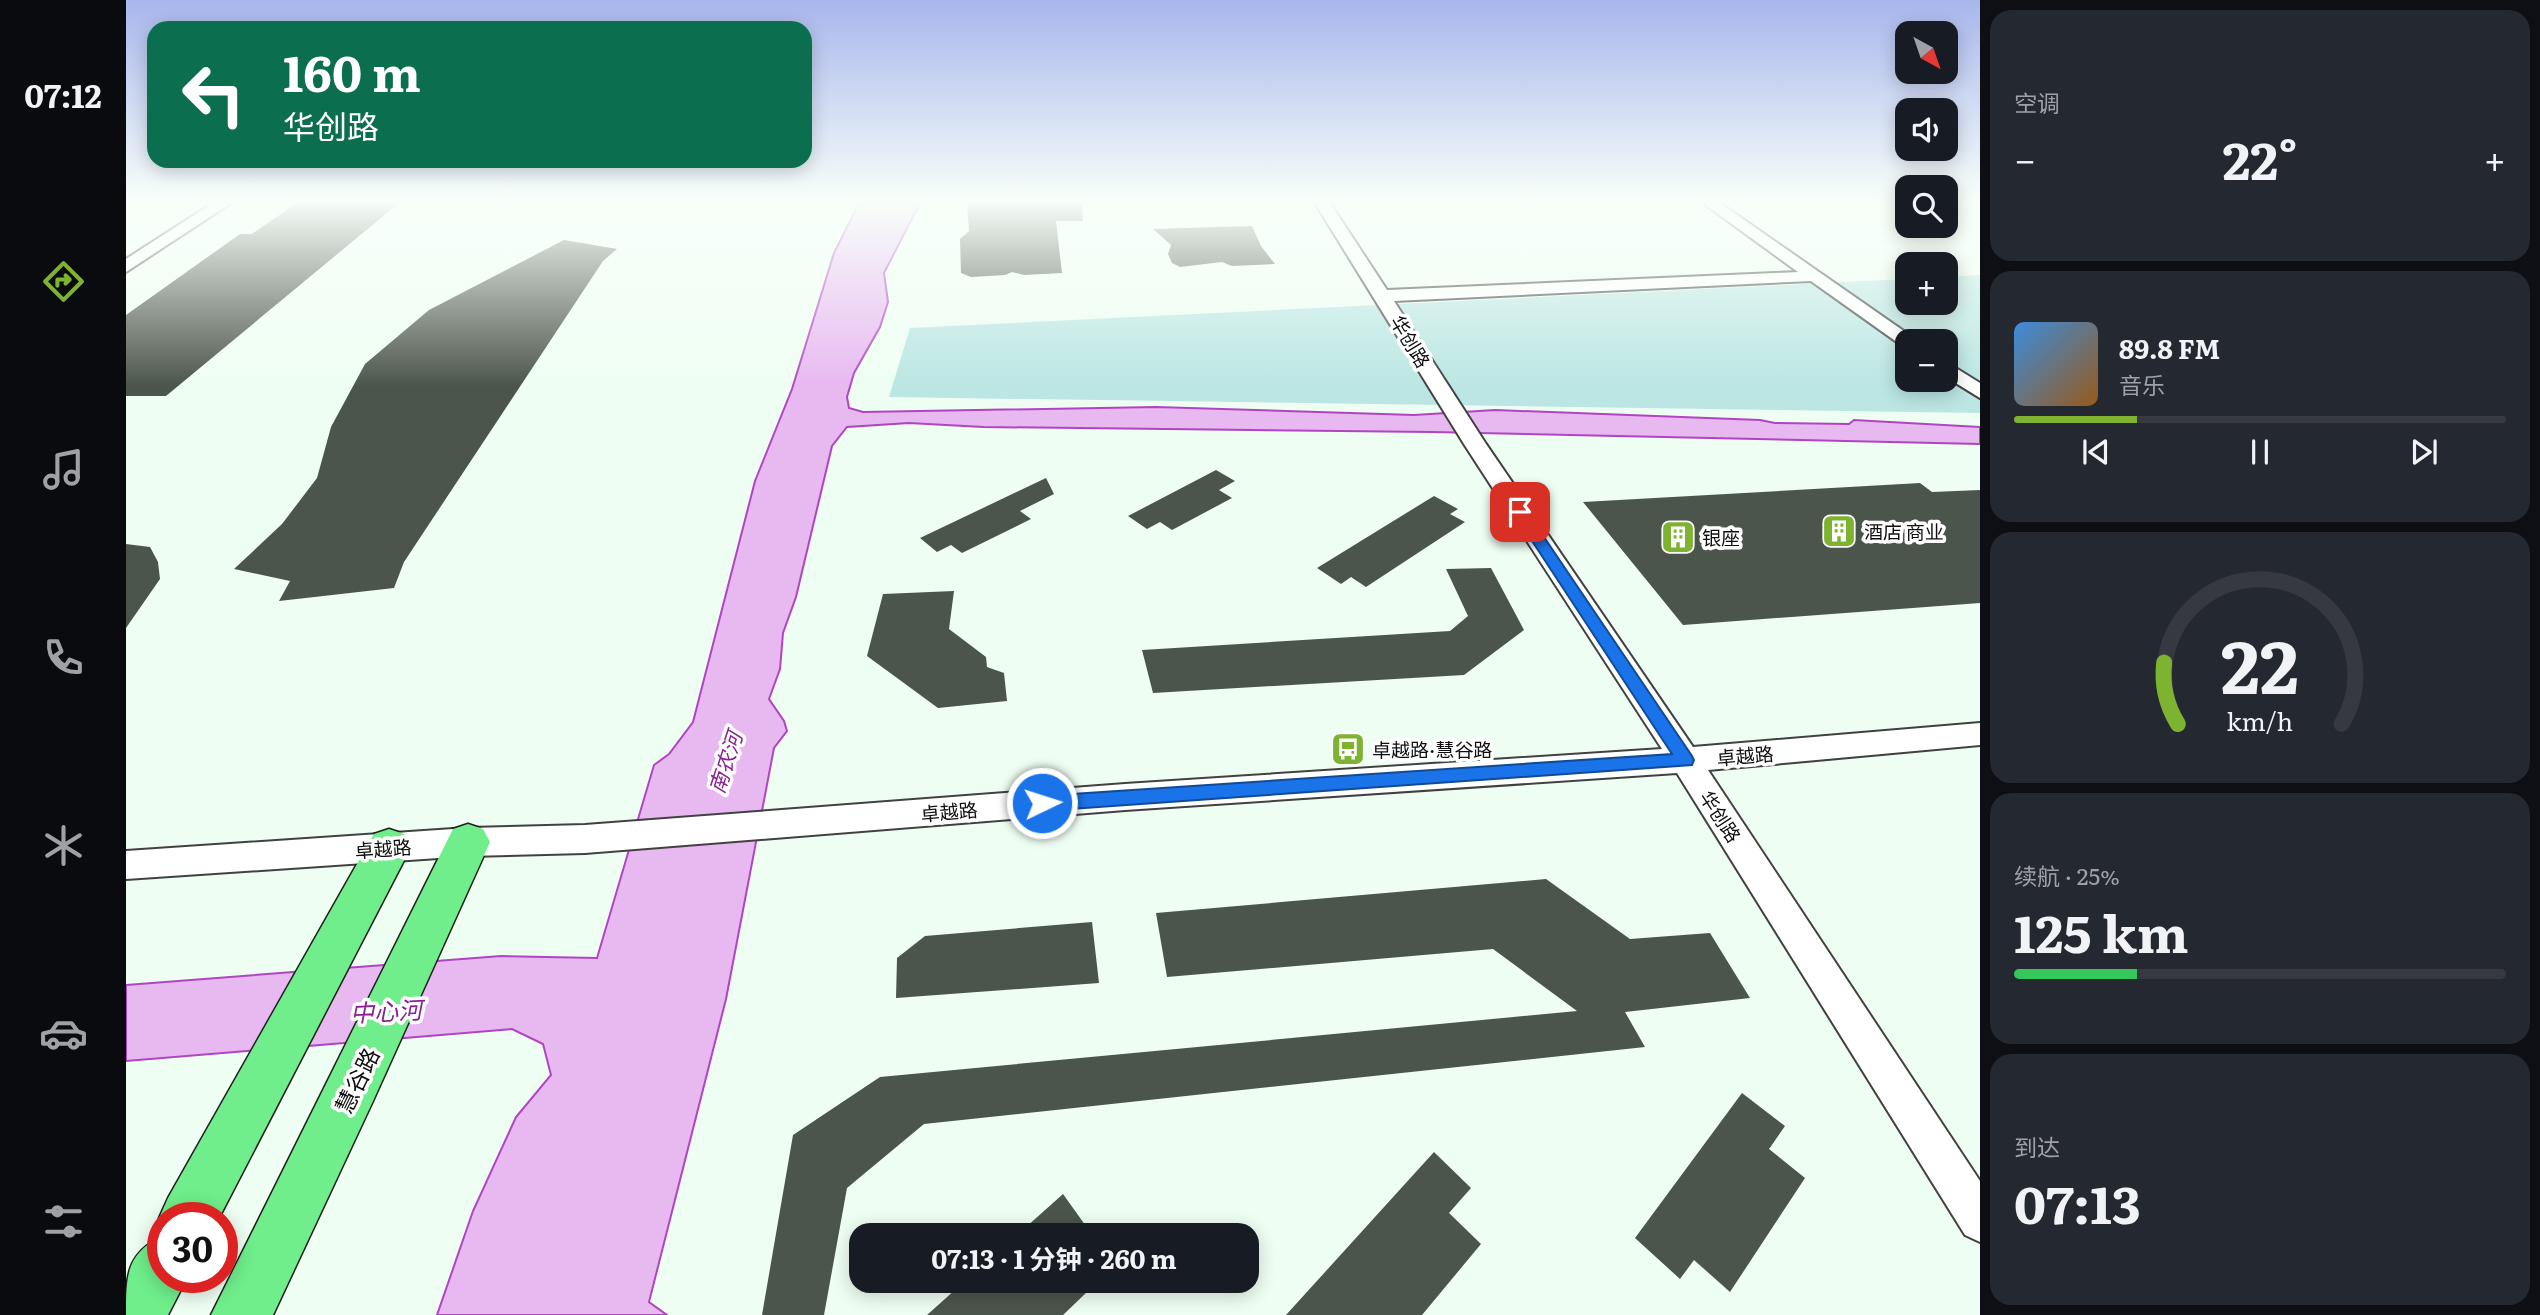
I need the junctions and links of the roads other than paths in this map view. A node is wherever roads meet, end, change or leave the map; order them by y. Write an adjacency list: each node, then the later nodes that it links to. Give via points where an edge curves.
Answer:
1 (1363, 264): 4 (street, 华创路)
2 (1798, 264): 3 (street)
3 (1814, 276): 4 (street); 5 (street)
4 (1383, 296): 9 (street, 华创路, via 1475,444)
5 (1895, 332)
6 (1958, 376): 7 (street)
7 (1980, 392)
8 (1980, 734): 9 (street, 卓越路)
9 (1685, 760): 10 (street, 卓越路, via 585,839); 14 (street, 华创路)
10 (468, 842): 11 (street, 卓越路); 17 (main road, 慧谷路)
11 (388, 847): 12 (street, 卓越路); 13 (main road)
12 (126, 865)
13 (197, 1202)
14 (1980, 1220)
15 (147, 1293): 16 (main road)
16 (135, 1315)
17 (240, 1315)

